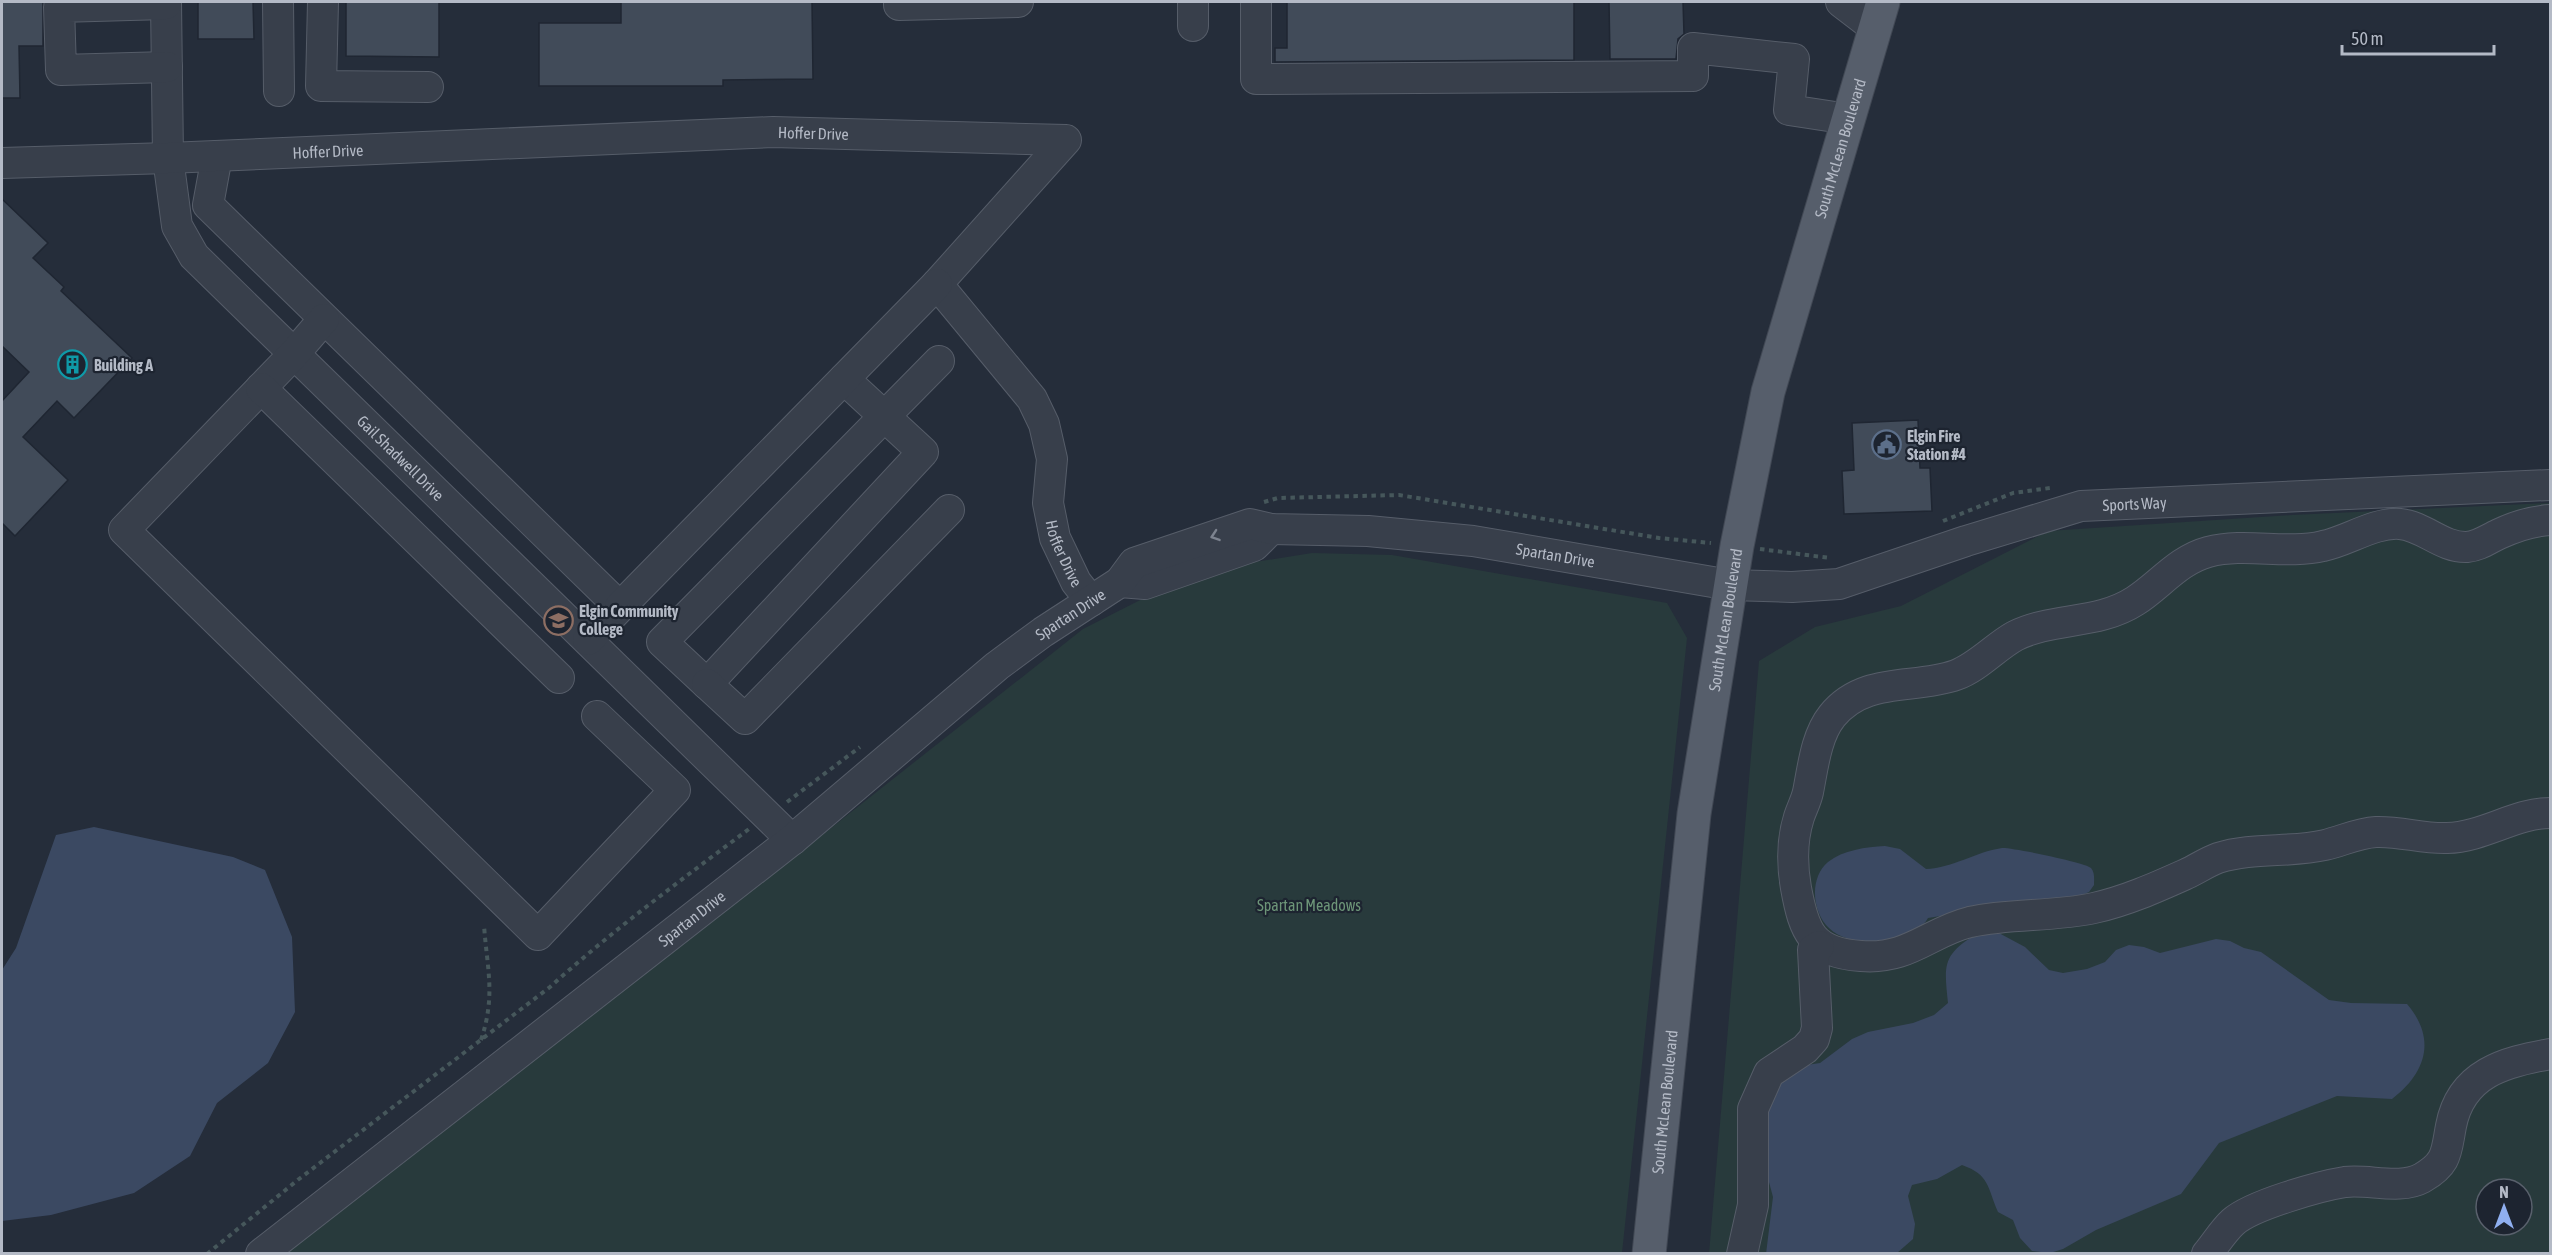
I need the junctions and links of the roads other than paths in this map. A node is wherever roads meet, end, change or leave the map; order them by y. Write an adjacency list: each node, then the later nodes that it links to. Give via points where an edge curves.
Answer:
1 (278, 2): 12 (street)
2 (323, 2): 11 (street, via 321,86)
3 (899, 2): 8 (street)
4 (1018, 2): 8 (street)
5 (1256, 2): 13 (street, via 1257,79 1693,76 1693,48 1794,59 1789,110)
6 (1841, 2): 9 (street)
7 (166, 3): 10 (street, Gail Shadwell Drive); 10 (street, via 59,7 61,70)
8 (961, 3)
9 (1879, 15): 13 (main road, South McLean Boulevard)
10 (167, 67): 15 (street, Gail Shadwell Drive)
11 (428, 87)
12 (279, 91)
13 (1848, 119): 29 (main road, South McLean Boulevard, via 1768,392)
14 (217, 156): 15 (street, Hoffer Drive); 17 (street, Hoffer Drive, via 773,132 1066,140); 18 (street, via 208,205)
15 (168, 159): 16 (street, Hoffer Drive); 19 (street, Gail Shadwell Drive, via 177,226 194,256)
16 (2, 163)
17 (937, 284): 21 (street); 30 (street, Hoffer Drive, via 1036,407 1052,459 1048,503 1055,538 1076,582)
18 (324, 319): 19 (street); 24 (street)
19 (293, 355): 22 (street); 27 (street, Gail Shadwell Drive)
20 (939, 361): 23 (street)
21 (844, 379): 23 (street); 31 (street)
22 (261, 388): 33 (street); 35 (street, via 124,530 538,935 675,790)
23 (886, 418): 34 (street, via 923,452); 34 (street, via 662,642)
24 (495, 483): 27 (street); 31 (street)
25 (2550, 485): 29 (street, Sports Way, via 2081,506 1839,584)
26 (949, 510): 34 (street, via 745,718)
27 (461, 516): 32 (street, Gail Shadwell Drive)
28 (2550, 520): 38 (street, via 2519,525 2476,546 2460,547 2400,524 2379,526 2319,548 2237,547 2205,552 2115,611 2015,636 1957,675 1872,689 1850,699 1831,717 1821,737 1795,841 1793,864 1803,919)
29 (1730, 585): 30 (street, Spartan Drive, via 1473,541 1250,525 1134,563 1120,582); 41 (main road, South McLean Boulevard, via 1694,814)
30 (1090, 601): 37 (street, Spartan Drive, via 997,666)
31 (620, 607): 32 (street)
32 (588, 640): 37 (street, Gail Shadwell Drive)
33 (559, 678)
34 (707, 684)
35 (597, 716)
36 (2550, 813): 38 (street, via 2524,816 2490,830 2445,838 2370,832 2323,846 2227,856 2094,908 1988,920 1951,929 1909,951 1886,956 1859,957)
37 (792, 840): 40 (street, Spartan Drive)
38 (1819, 946): 42 (street, via 1813,950 1812,962 1817,1028 1814,1039 1769,1073 1753,1109 1753,1206)
39 (2550, 1054): 43 (street, via 2499,1066 2474,1080 2451,1124 2449,1148 2437,1169 2414,1182 2345,1182 2262,1205 2234,1221)
40 (261, 1254)
41 (1649, 1254)
42 (1742, 1254)
43 (2207, 1254)

